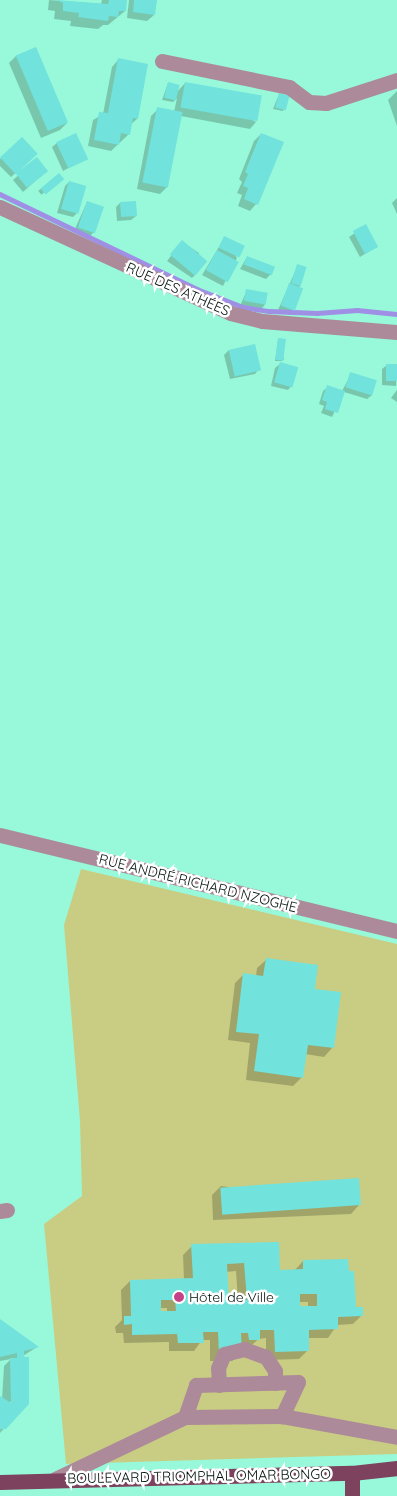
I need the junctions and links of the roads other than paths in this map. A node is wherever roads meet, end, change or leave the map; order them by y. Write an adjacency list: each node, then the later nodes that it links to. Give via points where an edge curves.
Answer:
1 (162, 61): 2 (street, via 289,87 309,102 326,103)
2 (397, 80)
3 (0, 207): 4 (street, RUE DES ATHÉES, via 230,313 262,321)
4 (397, 332)
5 (0, 835): 6 (street, RUE ANDRÉ RICHARD NZOGHE)
6 (397, 931)
7 (275, 1383): 8 (street); 8 (street, via 275,1371 266,1358 244,1349 224,1354 218,1368); 9 (street, via 298,1382)
8 (219, 1385): 10 (street, via 196,1385)
9 (282, 1416): 10 (street); 11 (street)
10 (185, 1417): 14 (street)
11 (397, 1437)
12 (397, 1468): 13 (main road, BOULEVARD TRIOMPHAL OMAR BONGO)
13 (352, 1473): 14 (main road, BOULEVARD TRIOMPHAL OMAR BONGO); 16 (main road)
14 (55, 1479): 15 (main road, BOULEVARD TRIOMPHAL OMAR BONGO)
15 (0, 1482)
16 (352, 1496)

